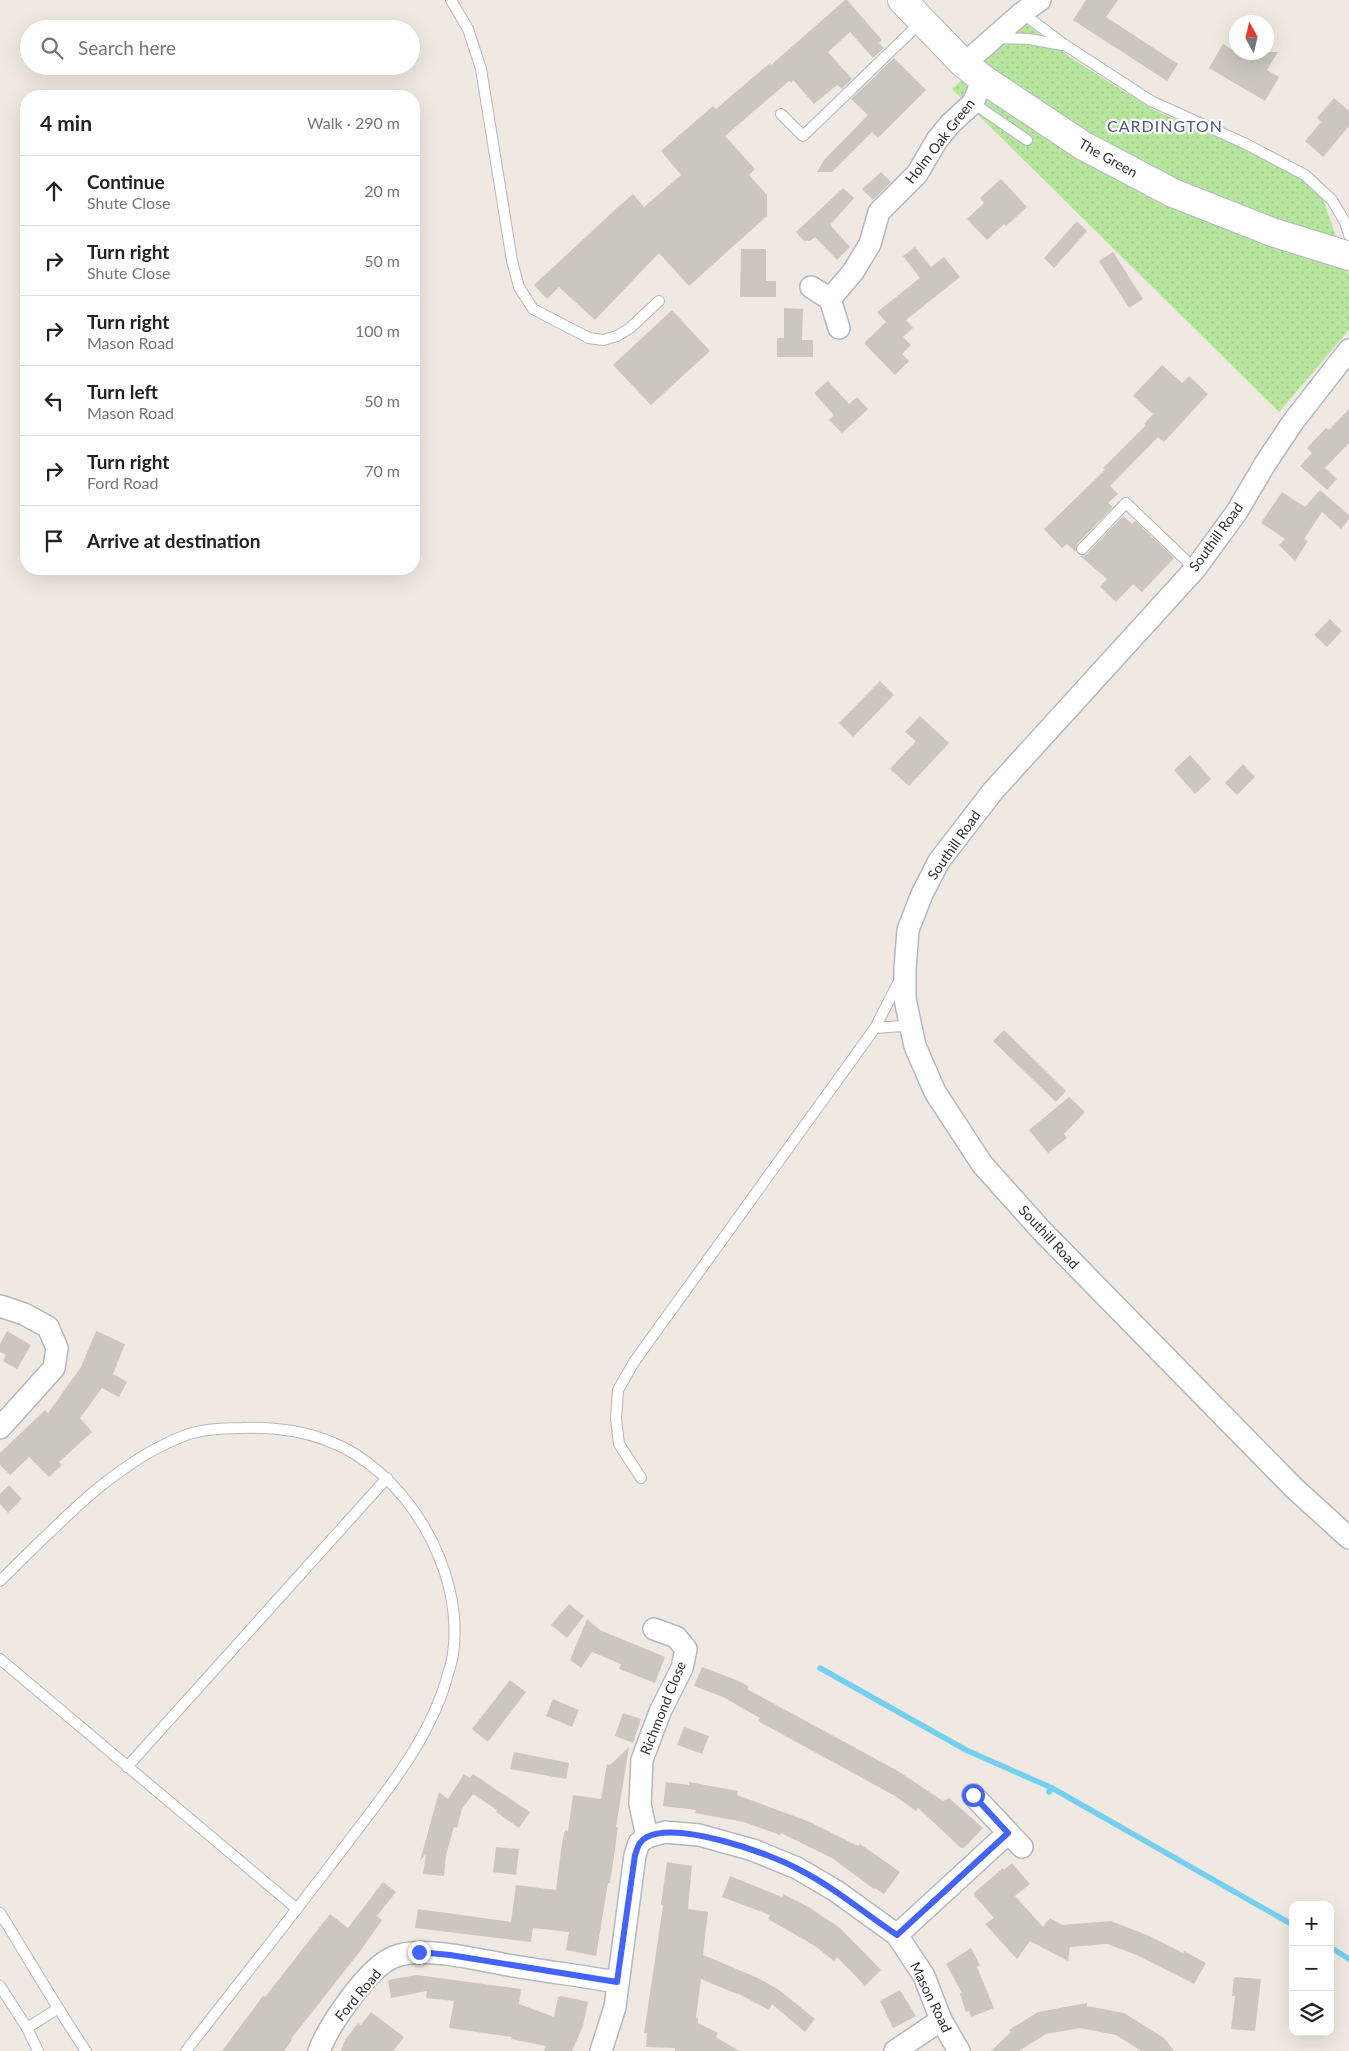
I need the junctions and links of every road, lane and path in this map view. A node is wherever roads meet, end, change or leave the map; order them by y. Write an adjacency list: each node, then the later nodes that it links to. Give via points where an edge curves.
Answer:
1 (451, 0): 15 (lane, via 468,29 481,69 512,261 519,287 533,308 589,338 603,340 630,328)
2 (902, 0): 5 (street, The Green)
3 (1040, 0): 4 (street, Holm Oak Green)
4 (1022, 13): 6 (street, Holm Oak Green); 7 (lane)
5 (922, 21): 8 (street, The Green); 9 (lane, via 803,136)
6 (994, 38): 7 (lane, via 1029,38); 8 (street, Holm Oak Green)
7 (1066, 45): 11 (lane, via 1151,101 1305,175 1332,200)
8 (973, 82): 10 (lane); 12 (street, The Green, via 1173,193 1272,232); 14 (street, Holm Oak Green, via 951,123 917,174 880,212 870,244 853,272)
9 (781, 114)
10 (1027, 140)
11 (1349, 234)
12 (1349, 256)
13 (811, 287): 14 (street)
14 (830, 299): 16 (street)
15 (659, 301)
16 (839, 328)
17 (1349, 350): 19 (street, Southill Road, via 1293,422 1236,513)
18 (1082, 549): 19 (lane, via 1126,503)
19 (1195, 568): 20 (street, Southill Road, via 993,791 939,862 908,930)
20 (905, 969): 21 (lane); 22 (street, Southill Road, via 905,998)
21 (875, 1028): 22 (lane, via 902,1026); 26 (lane, via 634,1362 618,1390 616,1419 619,1444)
22 (912, 1029): 27 (street, Southill Road, via 915,1046 935,1092 982,1164 1040,1230 1294,1488)
23 (0, 1306): 24 (street, via 48,1327 57,1348 54,1368)
24 (0, 1428)
25 (386, 1478): 28 (lane, via 328,1440 296,1432 265,1427 189,1434 154,1450 118,1473 79,1504); 31 (lane); 34 (lane, via 408,1502 440,1555 456,1618 453,1655 439,1704 421,1740)
26 (641, 1478)
27 (1349, 1538)
28 (0, 1581)
29 (654, 1629): 33 (street, Richmond Close, via 676,1637 686,1649 682,1668 660,1712 642,1760 640,1804)
30 (0, 1659): 31 (lane)
31 (126, 1766): 34 (lane)
32 (973, 1795): 36 (street, via 1015,1840)
33 (647, 1836): 36 (street, Mason Road, via 665,1832 699,1835 771,1857 836,1891); 37 (street, via 635,1855)
34 (298, 1909): 44 (lane)
35 (0, 1913): 39 (lane)
36 (897, 1935): 40 (street, Mason Road, via 924,1976)
37 (617, 1982): 45 (street, Ford Road, via 450,1955 419,1952 394,1957 373,1972 355,1993 326,2034); 46 (street, via 615,2007)
38 (0, 1986): 41 (lane)
39 (57, 2009): 41 (lane); 43 (lane)
40 (941, 2020): 47 (street); 48 (street, Mason Road)
41 (27, 2028): 42 (lane)
42 (38, 2051)
43 (86, 2051)
44 (186, 2051)
45 (319, 2051)
46 (601, 2051)
47 (895, 2051)
48 (959, 2051)

